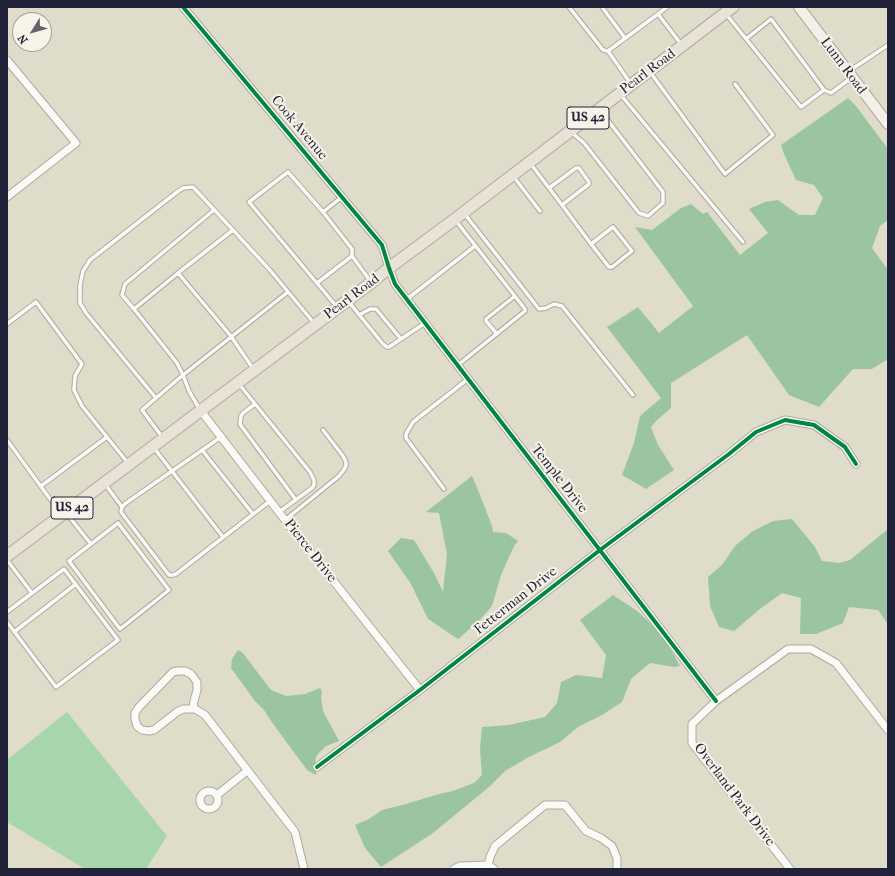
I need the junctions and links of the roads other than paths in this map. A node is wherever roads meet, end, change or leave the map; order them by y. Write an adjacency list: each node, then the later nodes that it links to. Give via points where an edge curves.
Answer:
1 (183, 7): 27 (street, Cook Avenue)
2 (569, 7): 12 (lane, via 604,50)
3 (602, 7): 8 (lane)
4 (667, 7): 7 (lane)
5 (798, 7): 15 (street, Lunn Road)
6 (729, 10): 9 (lane); 11 (main road, Pearl Road / US 42)
7 (658, 14): 8 (lane); 11 (lane)
8 (625, 38): 12 (lane)
9 (746, 39): 18 (lane, via 801,107); 18 (lane, via 771,19)
10 (888, 45): 15 (lane)
11 (682, 46): 14 (main road, Pearl Road / US 42)
12 (608, 51): 17 (lane)
13 (7, 60): 26 (street, via 76,143)
14 (649, 71): 16 (lane, via 725,174 772,136); 17 (main road, Pearl Road / US 42)
15 (850, 74): 18 (lane, via 831,93); 21 (street, Lunn Road)
16 (735, 84)
17 (631, 85): 19 (main road, Pearl Road / US 42)
18 (824, 90)
19 (620, 93): 20 (main road, Pearl Road / US 42); 35 (lane)
20 (599, 109): 22 (main road, Pearl Road / US 42); 22 (lane, via 662,192 663,204 648,216 639,213 584,143)
21 (888, 124)
22 (570, 131): 23 (main road, Pearl Road / US 42)
23 (529, 162): 24 (main road, Pearl Road / US 42); 25 (lane)
24 (512, 175): 30 (lane); 32 (main road, Pearl Road / US 42)
25 (549, 188): 28 (lane); 28 (lane, via 579,168 589,184)
26 (7, 197)
27 (342, 197): 31 (lane); 39 (street, Cook Avenue, via 382,245)
28 (562, 205): 36 (lane)
29 (214, 210): 34 (lane); 48 (lane, via 125,284 122,295); 62 (lane, via 194,188 183,188 90,260 83,271 80,303)
30 (540, 211)
31 (323, 212): 38 (lane, via 352,249); 42 (lane, via 288,172 249,202)
32 (464, 212): 33 (main road, Pearl Road / US 42); 61 (lane, via 539,309 554,304 562,306)
33 (455, 219): 37 (lane); 39 (main road, Pearl Road / US 42)
34 (233, 230): 40 (lane); 43 (lane)
35 (743, 242)
36 (592, 244): 36 (lane, via 614,227 632,251 611,267)
37 (475, 246): 44 (lane); 45 (lane)
38 (352, 256): 41 (lane); 42 (lane)
39 (389, 268): 41 (main road, Pearl Road / US 42); 45 (street, Temple Drive, via 395,284)
40 (178, 273): 48 (lane); 54 (lane)
41 (372, 282): 46 (main road, Pearl Road / US 42)
42 (317, 283): 47 (lane)
43 (288, 292): 52 (lane); 54 (lane)
44 (515, 296): 53 (lane, via 525,311); 53 (lane, via 486,319)
45 (407, 299): 50 (street, Temple Drive)
46 (348, 301): 47 (main road, Pearl Road / US 42); 49 (lane)
47 (338, 308): 52 (main road, Pearl Road / US 42)
48 (134, 309): 58 (lane, via 177,363)
49 (359, 315): 55 (lane, via 376,309); 55 (lane, via 387,347)
50 (425, 323): 55 (lane); 56 (street, Temple Drive)
51 (7, 324): 66 (lane, via 36,302 82,364 75,376 74,390 82,406)
52 (315, 325): 57 (main road, Pearl Road / US 42)
53 (497, 334): 56 (lane)
54 (232, 337): 57 (lane); 58 (lane)
55 (401, 340)
56 (458, 365): 59 (street, Temple Drive)
57 (255, 370): 60 (main road, Pearl Road / US 42)
58 (183, 375): 62 (lane); 64 (lane)
59 (468, 379): 77 (lane, via 413,422 406,434 406,438); 87 (street, Temple Drive)
60 (238, 383): 63 (lane); 64 (main road, Pearl Road / US 42)
61 (633, 395)
62 (156, 398): 68 (lane, via 142,410)
63 (254, 404): 78 (lane, via 243,413 240,424); 78 (lane, via 314,480 312,488)
64 (201, 411): 67 (street, Pierce Drive); 68 (main road, Pearl Road / US 42)
65 (323, 430): 84 (lane, via 343,456 346,462 344,471)
66 (107, 437): 72 (lane); 76 (lane)
67 (221, 437): 71 (lane); 79 (street, Pierce Drive)
68 (164, 438): 70 (main road, Pearl Road / US 42)
69 (7, 440): 76 (lane)
70 (153, 447): 72 (main road, Pearl Road / US 42); 74 (lane)
71 (202, 450): 74 (lane); 83 (lane)
72 (129, 464): 75 (main road, Pearl Road / US 42)
73 (856, 464): 87 (street, Fetterman Drive, via 845,447 814,425 785,420 756,432)
74 (172, 471): 80 (lane); 85 (lane)
75 (104, 483): 80 (lane); 82 (main road, Pearl Road / US 42)
76 (41, 486): 82 (lane)
77 (444, 489)
78 (296, 500): 81 (lane)
79 (270, 501): 81 (street, Pierce Drive); 83 (lane)
80 (122, 507): 85 (lane, via 120,512 169,575 176,574)
81 (280, 512): 84 (street, Pierce Drive)
82 (64, 513): 86 (lane); 88 (main road, Pearl Road / US 42)
83 (253, 514): 85 (lane)
84 (285, 520): 95 (street, Pierce Drive)
85 (223, 537)
86 (91, 544): 86 (lane, via 68,561 120,629 169,590 118,523)
87 (600, 550): 95 (street, Fetterman Drive); 96 (street, Temple Drive)
88 (7, 556)
89 (7, 560): 91 (lane)
90 (76, 584): 91 (lane, via 64,569); 94 (lane); 94 (lane, via 118,640 56,687)
91 (32, 593): 92 (lane)
92 (7, 612)
93 (7, 622): 94 (lane)
94 (14, 632)
95 (420, 690): 99 (street, Fetterman Drive)
96 (716, 702): 98 (street, Overland Park Drive, via 788,648 811,649 836,663); 106 (street, Overland Park Drive, via 692,724 692,743)
97 (193, 709): 97 (street, via 186,708 177,712 151,731 142,730 135,719 139,707 173,672 178,671 191,674 197,682); 100 (street, via 204,715)
98 (888, 730)
99 (317, 767)
100 (247, 771): 101 (street); 103 (street, via 295,832)
101 (217, 795)
102 (491, 867): 104 (street, via 460,866); 105 (street, via 490,857 495,846 545,805 554,805 565,806 586,831 612,846 618,858)
103 (304, 869)
104 (454, 869)
105 (617, 869)
106 (790, 869)

